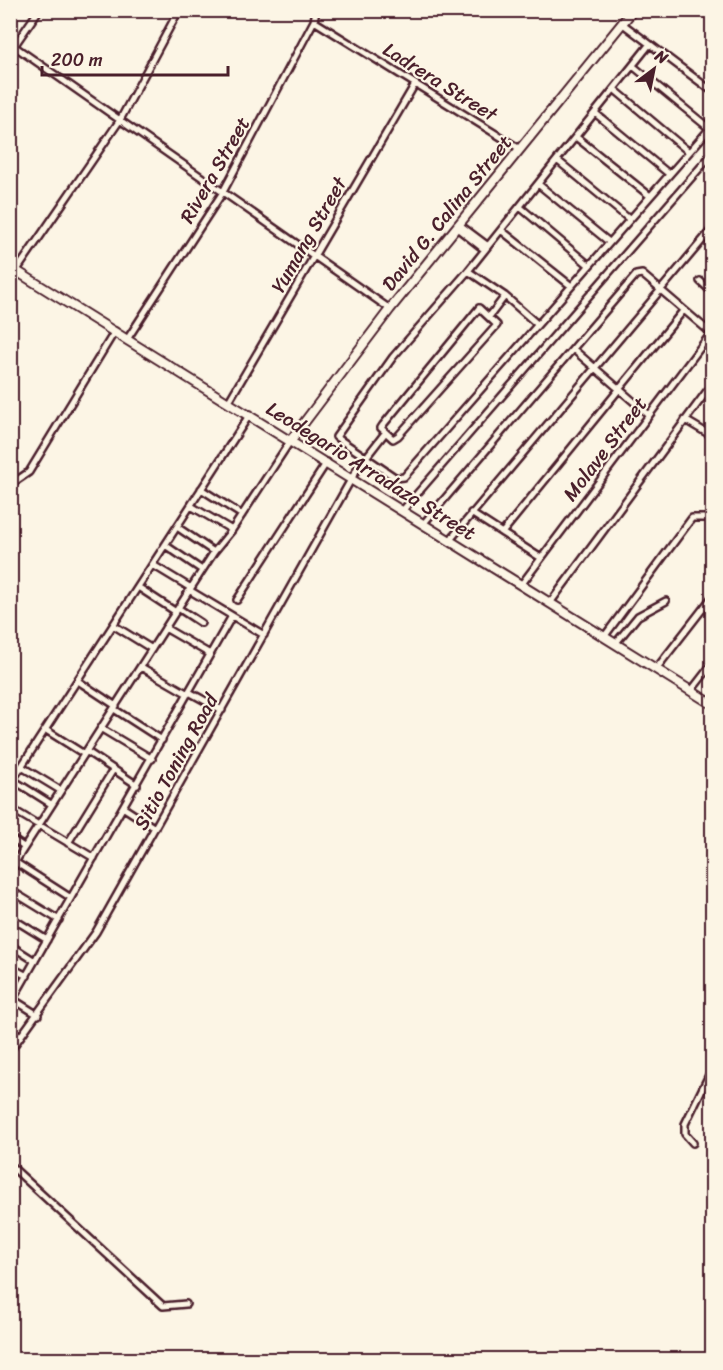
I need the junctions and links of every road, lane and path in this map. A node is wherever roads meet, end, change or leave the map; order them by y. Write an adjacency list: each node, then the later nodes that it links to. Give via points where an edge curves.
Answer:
1 (39, 10): 8 (street)
2 (179, 10): 15 (street)
3 (316, 10): 5 (street, Rivera Street)
4 (633, 10): 6 (street, David G. Calina Street)
5 (314, 21): 11 (street, Ladrera Street); 24 (street, Rivera Street)
6 (623, 24): 7 (street); 18 (street, David G. Calina Street)
7 (649, 45): 10 (street); 13 (street)
8 (14, 46): 9 (street); 15 (street)
9 (10, 52)
10 (633, 66): 12 (street); 16 (street)
11 (415, 84): 18 (street, Ladrera Street); 33 (street, Yumang Street)
12 (614, 89): 14 (street); 19 (street)
13 (712, 91)
14 (595, 113): 17 (street); 22 (street)
15 (120, 120): 24 (street); 35 (street)
16 (711, 127): 19 (street)
17 (576, 137): 21 (street); 25 (street)
18 (520, 149): 28 (street, David G. Calina Street)
19 (689, 152): 22 (street)
20 (712, 154): 66 (street)
21 (557, 160): 23 (street); 27 (street)
22 (669, 174): 25 (street)
23 (538, 184): 26 (street); 31 (street)
24 (223, 192): 33 (street); 48 (street, Rivera Street)
25 (650, 196): 27 (street)
26 (520, 207): 30 (street); 34 (street)
27 (629, 219): 31 (street)
28 (458, 226): 32 (street); 42 (street, David G. Calina Street)
29 (712, 229): 39 (street)
30 (501, 230): 32 (street); 38 (street)
31 (609, 242): 34 (street)
32 (486, 248): 36 (street)
33 (314, 256): 42 (street); 53 (street, Yumang Street)
34 (589, 265): 38 (street)
35 (14, 268): 46 (street, Leodegario Arradaza Street)
36 (468, 271): 41 (street); 60 (street, via 393,357 336,436)
37 (699, 281): 40 (street)
38 (570, 285): 45 (street)
39 (661, 291): 43 (street); 49 (street, via 642,274 636,275); 50 (street)
40 (712, 292)
41 (505, 296): 44 (street); 45 (street)
42 (390, 309): 59 (street, David G. Calina Street)
43 (683, 311): 47 (street); 51 (street)
44 (489, 317): 57 (street, via 497,325 416,417 395,439); 57 (street, via 479,308 383,425)
45 (537, 324): 60 (street, via 404,477 396,478)
46 (115, 330): 48 (street, Leodegario Arradaza Street); 63 (street, via 29,472)
47 (712, 332): 55 (street, Molave Street)
48 (128, 338): 53 (street, Leodegario Arradaza Street)
49 (573, 349): 50 (street); 70 (street)
50 (595, 369): 51 (street); 67 (street)
51 (620, 390): 55 (street); 73 (street)
52 (707, 391): 56 (street)
53 (229, 401): 54 (street, Leodegario Arradaza Street)
54 (250, 414): 59 (street, Leodegario Arradaza Street); 64 (street)
55 (649, 415): 77 (street, Molave Street)
56 (685, 420): 58 (street); 86 (street)
57 (385, 434): 60 (street, Sitio Toning Road)
58 (712, 436)
59 (291, 440): 61 (street, Leodegario Arradaza Street); 68 (street)
60 (365, 457): 62 (street, Sitio Toning Road)
61 (327, 462): 62 (street, Leodegario Arradaza Street); 84 (street)
62 (353, 478): 66 (street, Leodegario Arradaza Street); 92 (street, Sitio Toning Road)
63 (10, 485)
64 (201, 489): 65 (street); 68 (street)
65 (191, 506): 71 (street); 72 (street)
66 (403, 510): 70 (street, Leodegario Arradaza Street)
67 (471, 513): 73 (street); 74 (street)
68 (242, 515): 72 (street)
69 (705, 518): 93 (street, via 692,518)
70 (424, 523): 74 (street, Leodegario Arradaza Street)
71 (177, 527): 75 (street); 76 (street)
72 (232, 530): 76 (street)
73 (502, 533): 77 (street)
74 (450, 540): 80 (street, Leodegario Arradaza Street)
75 (165, 545): 78 (street); 79 (street)
76 (214, 552): 79 (street)
77 (542, 558): 80 (street, Molave Street)
78 (153, 565): 81 (street); 82 (street)
79 (202, 570): 82 (street)
80 (521, 585): 86 (street, Leodegario Arradaza Street)
81 (138, 587): 87 (street); 90 (street)
82 (190, 589): 87 (street); 88 (street)
83 (712, 597): 99 (street)
84 (237, 600)
85 (666, 601): 94 (street, via 638,616)
86 (550, 603): 93 (street, Leodegario Arradaza Street)
87 (177, 610): 89 (street); 91 (street)
88 (232, 616): 92 (street); 96 (street)
89 (201, 623)
90 (113, 625): 95 (street); 100 (street)
91 (165, 628): 95 (street); 96 (street)
92 (264, 635): 105 (street, Sitio Toning Road)
93 (604, 637): 94 (street, Leodegario Arradaza Street)
94 (615, 644): 99 (street, Leodegario Arradaza Street)
95 (152, 650): 98 (street)
96 (210, 654): 102 (street)
97 (712, 664): 101 (street)
98 (141, 667): 102 (street); 104 (street)
99 (656, 669): 101 (street, Leodegario Arradaza Street)
100 (78, 681): 104 (street); 107 (street)
101 (691, 691): 103 (street, Leodegario Arradaza Street)
102 (188, 693): 105 (street); 108 (street)
103 (712, 704)
104 (115, 708): 106 (street); 108 (street)
105 (222, 710): 120 (street, Sitio Toning Road)
106 (102, 729): 109 (street); 110 (street)
107 (46, 730): 109 (street); 111 (street)
108 (162, 740): 110 (street)
109 (85, 753): 112 (street); 115 (street)
110 (152, 759): 114 (street)
111 (22, 767): 113 (street); 115 (street)
112 (113, 770): 114 (street); 122 (street)
113 (12, 782): 116 (street)
114 (137, 785): 118 (street)
115 (60, 790): 116 (street)
116 (51, 804): 119 (street)
117 (10, 808): 119 (street)
118 (124, 808): 120 (street); 124 (street)
119 (38, 825): 122 (street); 123 (street)
120 (155, 828): 137 (street, Sitio Toning Road, via 96,932)
121 (10, 838): 123 (street)
122 (68, 843): 124 (street)
123 (24, 847): 125 (street)
124 (94, 858): 128 (street)
125 (15, 862): 126 (street); 128 (street)
126 (11, 869)
127 (10, 890): 130 (street)
128 (71, 898): 130 (street)
129 (10, 917): 131 (street)
130 (59, 920): 131 (street)
131 (47, 940): 133 (street)
132 (10, 945): 133 (street)
133 (35, 961): 135 (street)
134 (10, 967): 135 (street)
135 (27, 976): 136 (street)
136 (12, 999): 137 (street)
137 (38, 1015): 139 (street, Sitio Toning Road)
138 (10, 1030): 139 (street)
139 (21, 1036): 140 (street, Sitio Toning Road)
140 (10, 1051)
141 (712, 1069): 142 (street, via 685,1124 685,1134)
142 (693, 1143)
143 (10, 1165): 144 (street, via 163,1306)
144 (186, 1304)

